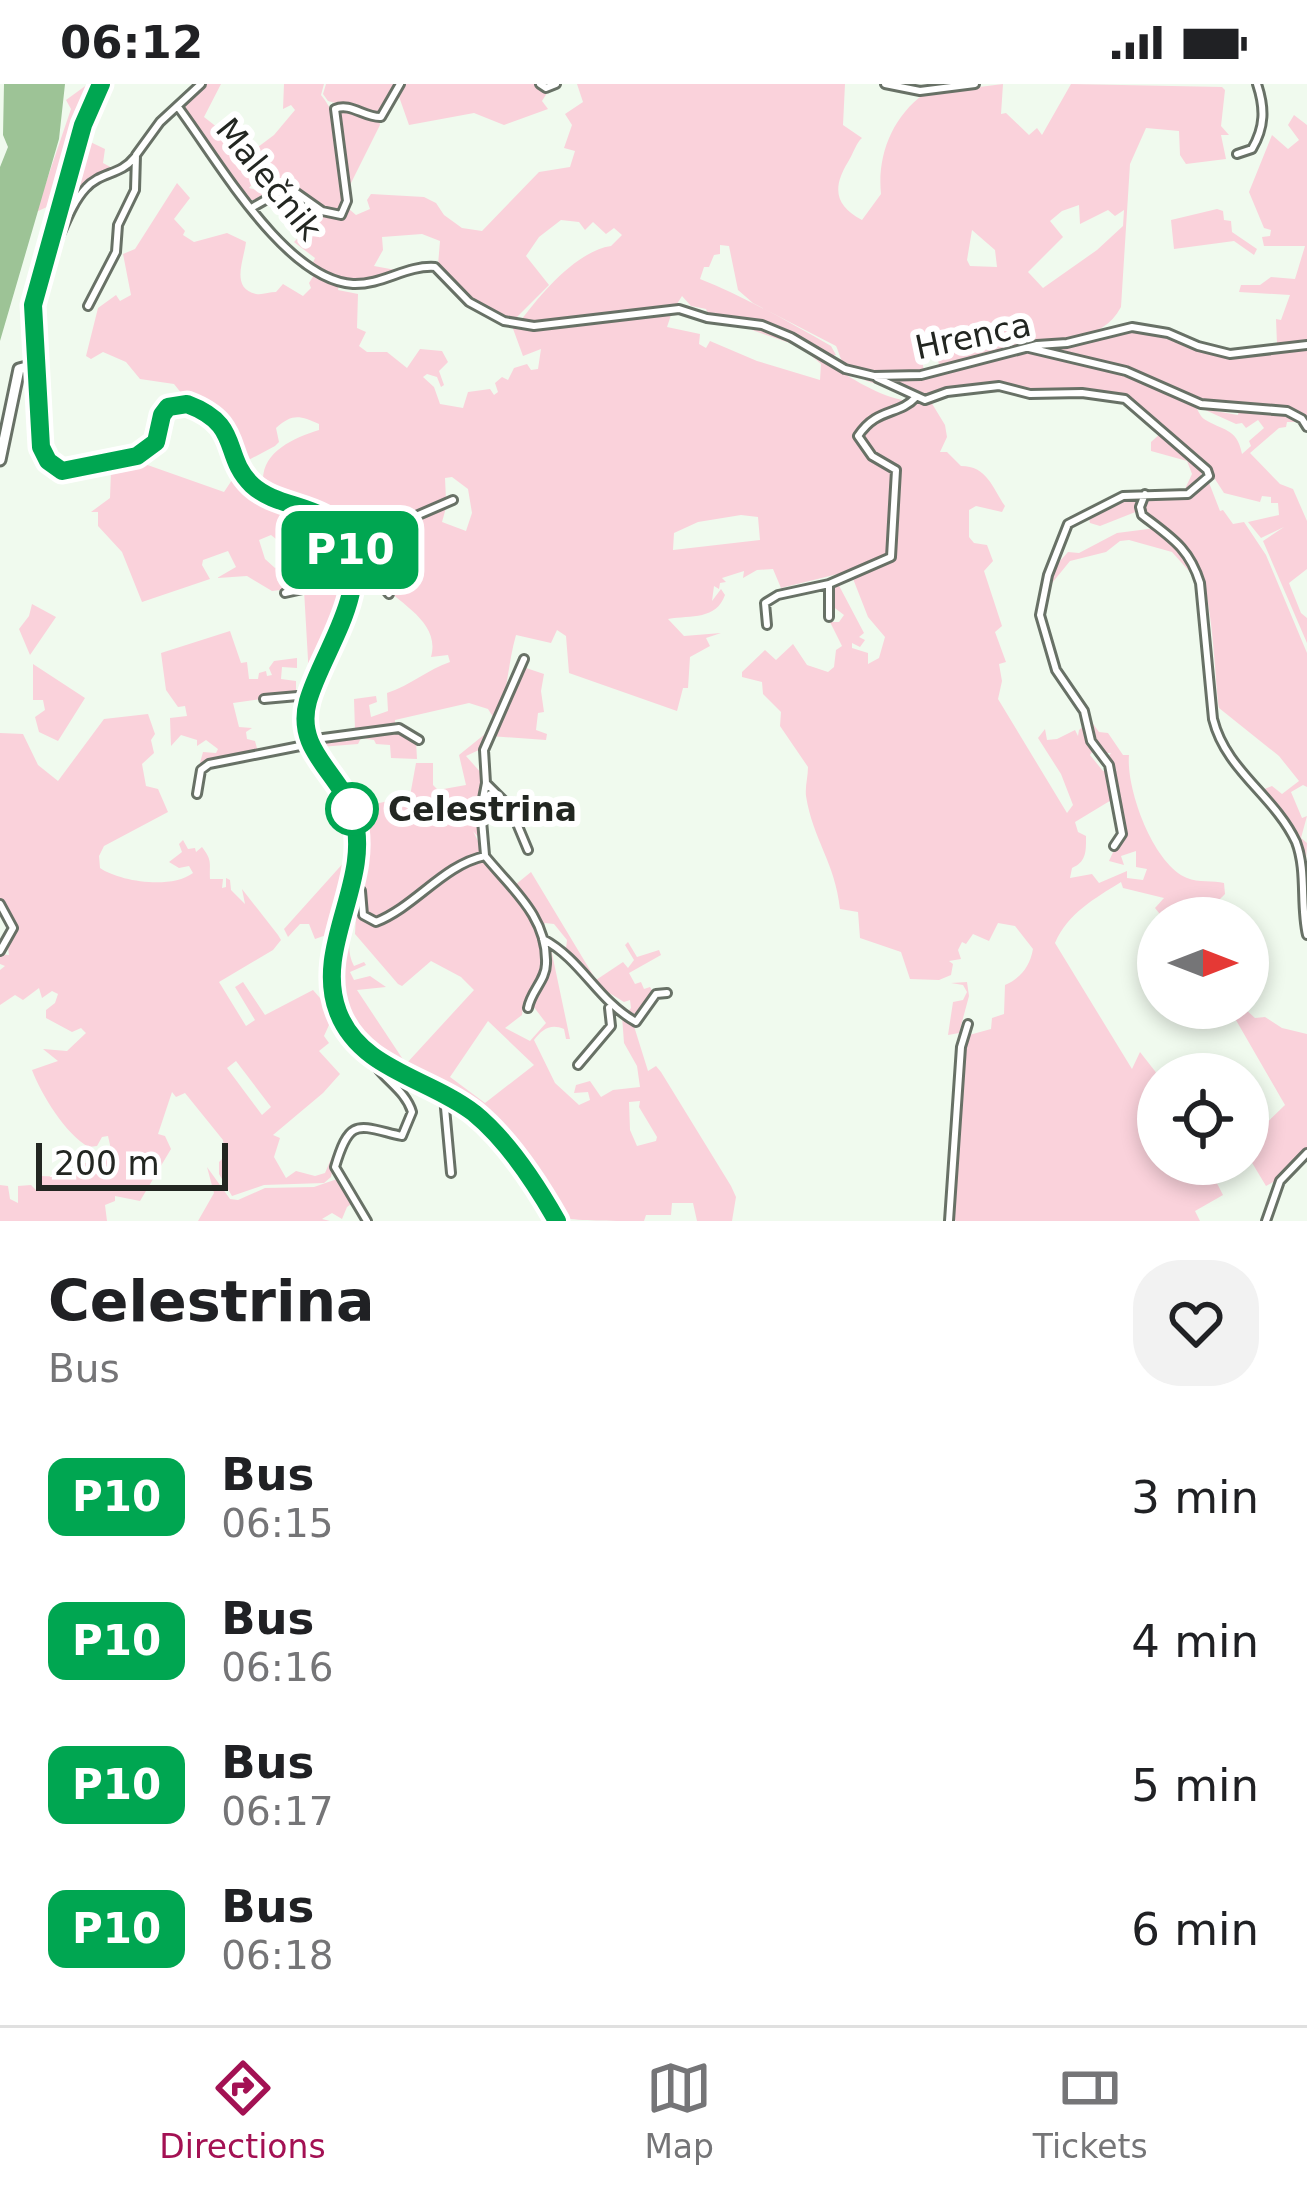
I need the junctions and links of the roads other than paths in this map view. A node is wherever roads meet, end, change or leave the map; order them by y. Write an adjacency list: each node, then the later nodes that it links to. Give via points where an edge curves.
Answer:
1 (101, 84): 13 (street, Malečnik)
2 (201, 84): 9 (street, Malečnik)
3 (400, 84): 12 (street, via 381,117 335,109 347,201 340,214 322,212 288,187)
4 (540, 84): 5 (street)
5 (556, 84)
6 (885, 84): 7 (street, via 920,92)
7 (975, 84)
8 (1257, 84): 11 (street, via 1262,126 1252,149)
9 (178, 107): 10 (street, Malečnik); 12 (street, Malečnik)
10 (136, 154): 13 (street, Malečnik, via 87,187); 14 (street, via 135,190 116,252)
11 (1237, 154)
12 (253, 207): 15 (street, Malečnik, via 322,277 379,282 435,267 469,302)
13 (44, 264): 18 (street, Malečnik, via 33,305)
14 (88, 306)
15 (514, 324): 19 (street, Hrenca, via 679,309 762,325)
16 (1307, 345): 17 (street, Hrenca, via 1230,354 1132,327)
17 (1029, 348): 19 (street, Hrenca, via 921,375); 21 (street, via 1126,371 1201,404 1287,412)
18 (34, 365): 22 (street, via 19,369); 25 (street, via 41,447 57,469 146,452 164,410 187,404 224,427 254,487 329,519)
19 (874, 376): 20 (street)
20 (916, 397): 23 (street, via 999,386 1125,399 1209,476 1188,494); 27 (street, via 879,413 858,436 896,470 891,557)
21 (1307, 427)
22 (0, 460)
23 (1145, 494): 39 (street, via 1115,498 1068,524 1040,608 1056,670 1109,765 1122,834); 44 (street, via 1142,514 1195,565 1218,736 1299,849)
24 (453, 500): 25 (street)
25 (349, 545): 26 (street); 29 (street)
26 (353, 568): 28 (street); 33 (street, via 349,599)
27 (829, 584): 30 (street); 31 (street, via 765,603)
28 (285, 593)
29 (389, 593)
30 (829, 617)
31 (766, 625)
32 (524, 659): 37 (street, via 489,733)
33 (310, 695): 34 (street); 36 (street)
34 (264, 699)
35 (419, 740): 36 (street, via 399,728)
36 (309, 742): 38 (street, via 209,764); 42 (street, via 352,812)
37 (486, 783): 40 (street, via 510,807); 41 (street)
38 (197, 794)
39 (1114, 847)
40 (528, 850)
41 (485, 856): 42 (street, via 376,922 363,915); 45 (street, via 518,889)
42 (351, 878): 51 (street, via 332,986 341,1020)
43 (0, 904): 46 (street, via 13,928)
44 (1307, 935)
45 (543, 939): 48 (street, via 573,958); 49 (street, via 546,969)
46 (0, 951)
47 (667, 993): 48 (street, via 656,994 636,1022)
48 (608, 1004): 52 (street, via 611,1026)
49 (528, 1008)
50 (968, 1024): 58 (street)
51 (370, 1055): 53 (street); 56 (street, via 412,1112 402,1136 360,1126 344,1140 335,1167)
52 (578, 1065)
53 (443, 1094): 55 (street); 57 (street, via 491,1130)
54 (1307, 1153): 59 (street, via 1280,1181)
55 (452, 1173)
56 (367, 1221)
57 (557, 1221)
58 (949, 1221)
59 (1266, 1221)

